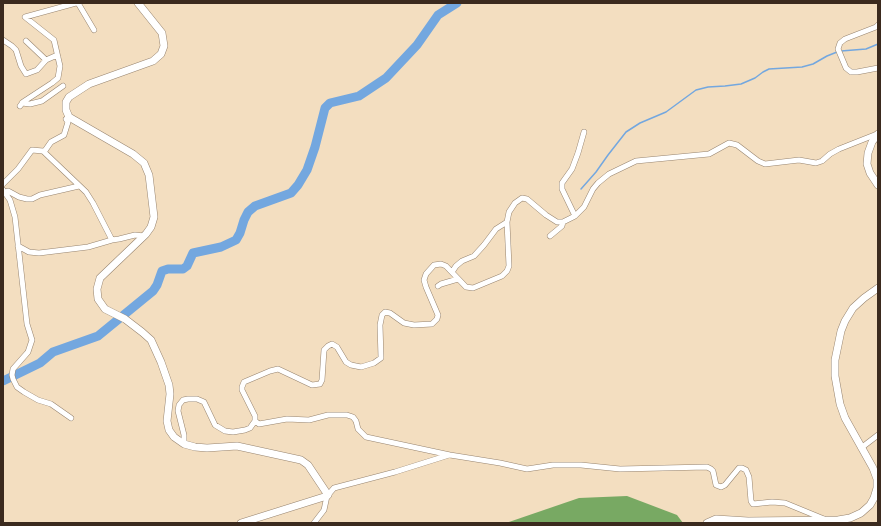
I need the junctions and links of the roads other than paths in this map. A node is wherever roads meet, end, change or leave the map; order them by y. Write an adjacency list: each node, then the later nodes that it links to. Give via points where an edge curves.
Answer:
1 (77, 3): 4 (street); 7 (street, via 25,17 54,40)
2 (138, 3): 22 (main road, via 162,33 164,46 161,54 153,61 83,87 69,97 66,110 69,117 144,163 149,175 154,216 151,227)
3 (878, 25): 9 (street, via 845,39 838,49 846,68 851,72)
4 (94, 30)
5 (3, 40): 8 (street, via 16,50 26,74 37,70)
6 (26, 41): 8 (street)
7 (58, 57): 8 (street); 10 (street, via 58,78 21,105 42,100)
8 (46, 60)
9 (878, 68)
10 (63, 86)
11 (66, 119): 14 (street, via 68,122 64,134 51,142)
12 (584, 132): 19 (street, via 572,169 562,183 562,189)
13 (878, 134): 16 (main road, via 872,142 867,164); 19 (street, via 840,149 816,163 800,160 765,164 738,145 729,142 709,154 636,161 609,174 598,183 584,207)
14 (44, 152): 15 (street, via 32,150); 17 (street)
15 (3, 184)
16 (878, 185)
17 (79, 186): 18 (street, via 32,199); 24 (street, via 93,203)
18 (4, 192): 25 (street, via 10,200 15,216)
19 (574, 216): 21 (street)
20 (507, 222): 21 (street, via 509,212 522,198 527,199 557,222); 26 (street, via 496,229 474,256 456,266); 27 (street, via 507,271 502,276 473,288 466,287)
21 (563, 222): 23 (street)
22 (144, 236): 24 (street, via 135,235); 33 (main road, via 100,278 98,299 106,309 151,340 169,385 169,430)
23 (550, 236)
24 (112, 240): 25 (street, via 39,253 29,252)
25 (18, 246): 30 (street, via 27,324 32,340 28,352 15,366 13,377 17,387 24,392 51,404)
26 (452, 272): 27 (street); 31 (street, via 440,264 434,265 426,274 426,287 438,315 432,324 414,325 404,323 390,313 385,312 382,315 381,358 374,363 361,367 351,365 332,344 324,350 320,384 312,385 278,369 244,382 242,390)
27 (458, 279): 28 (street)
28 (438, 286)
29 (878, 288): 34 (main road, via 858,303 845,320 835,360 840,404)
30 (71, 418)
31 (255, 421): 33 (street, via 250,428 225,431 215,425 204,402 197,399 183,400 178,411); 35 (street, via 259,424 287,419 309,420 328,414 347,414 356,421 358,429 366,436)
32 (878, 435): 34 (street)
33 (184, 444): 36 (main road, via 207,448 237,446 301,460 308,465)
34 (861, 448): 37 (main road, via 877,479 874,498 861,513 850,518)
35 (450, 455): 36 (street, via 334,488); 37 (street, via 527,469 553,465 620,469 707,468 713,472 716,485 721,487 725,486 739,468 742,468 746,470 749,478 753,504 785,503)
36 (327, 496): 38 (main road); 39 (street, via 324,510)
37 (826, 520): 40 (main road, via 716,519)
38 (241, 523)
39 (314, 523)
40 (707, 523)

